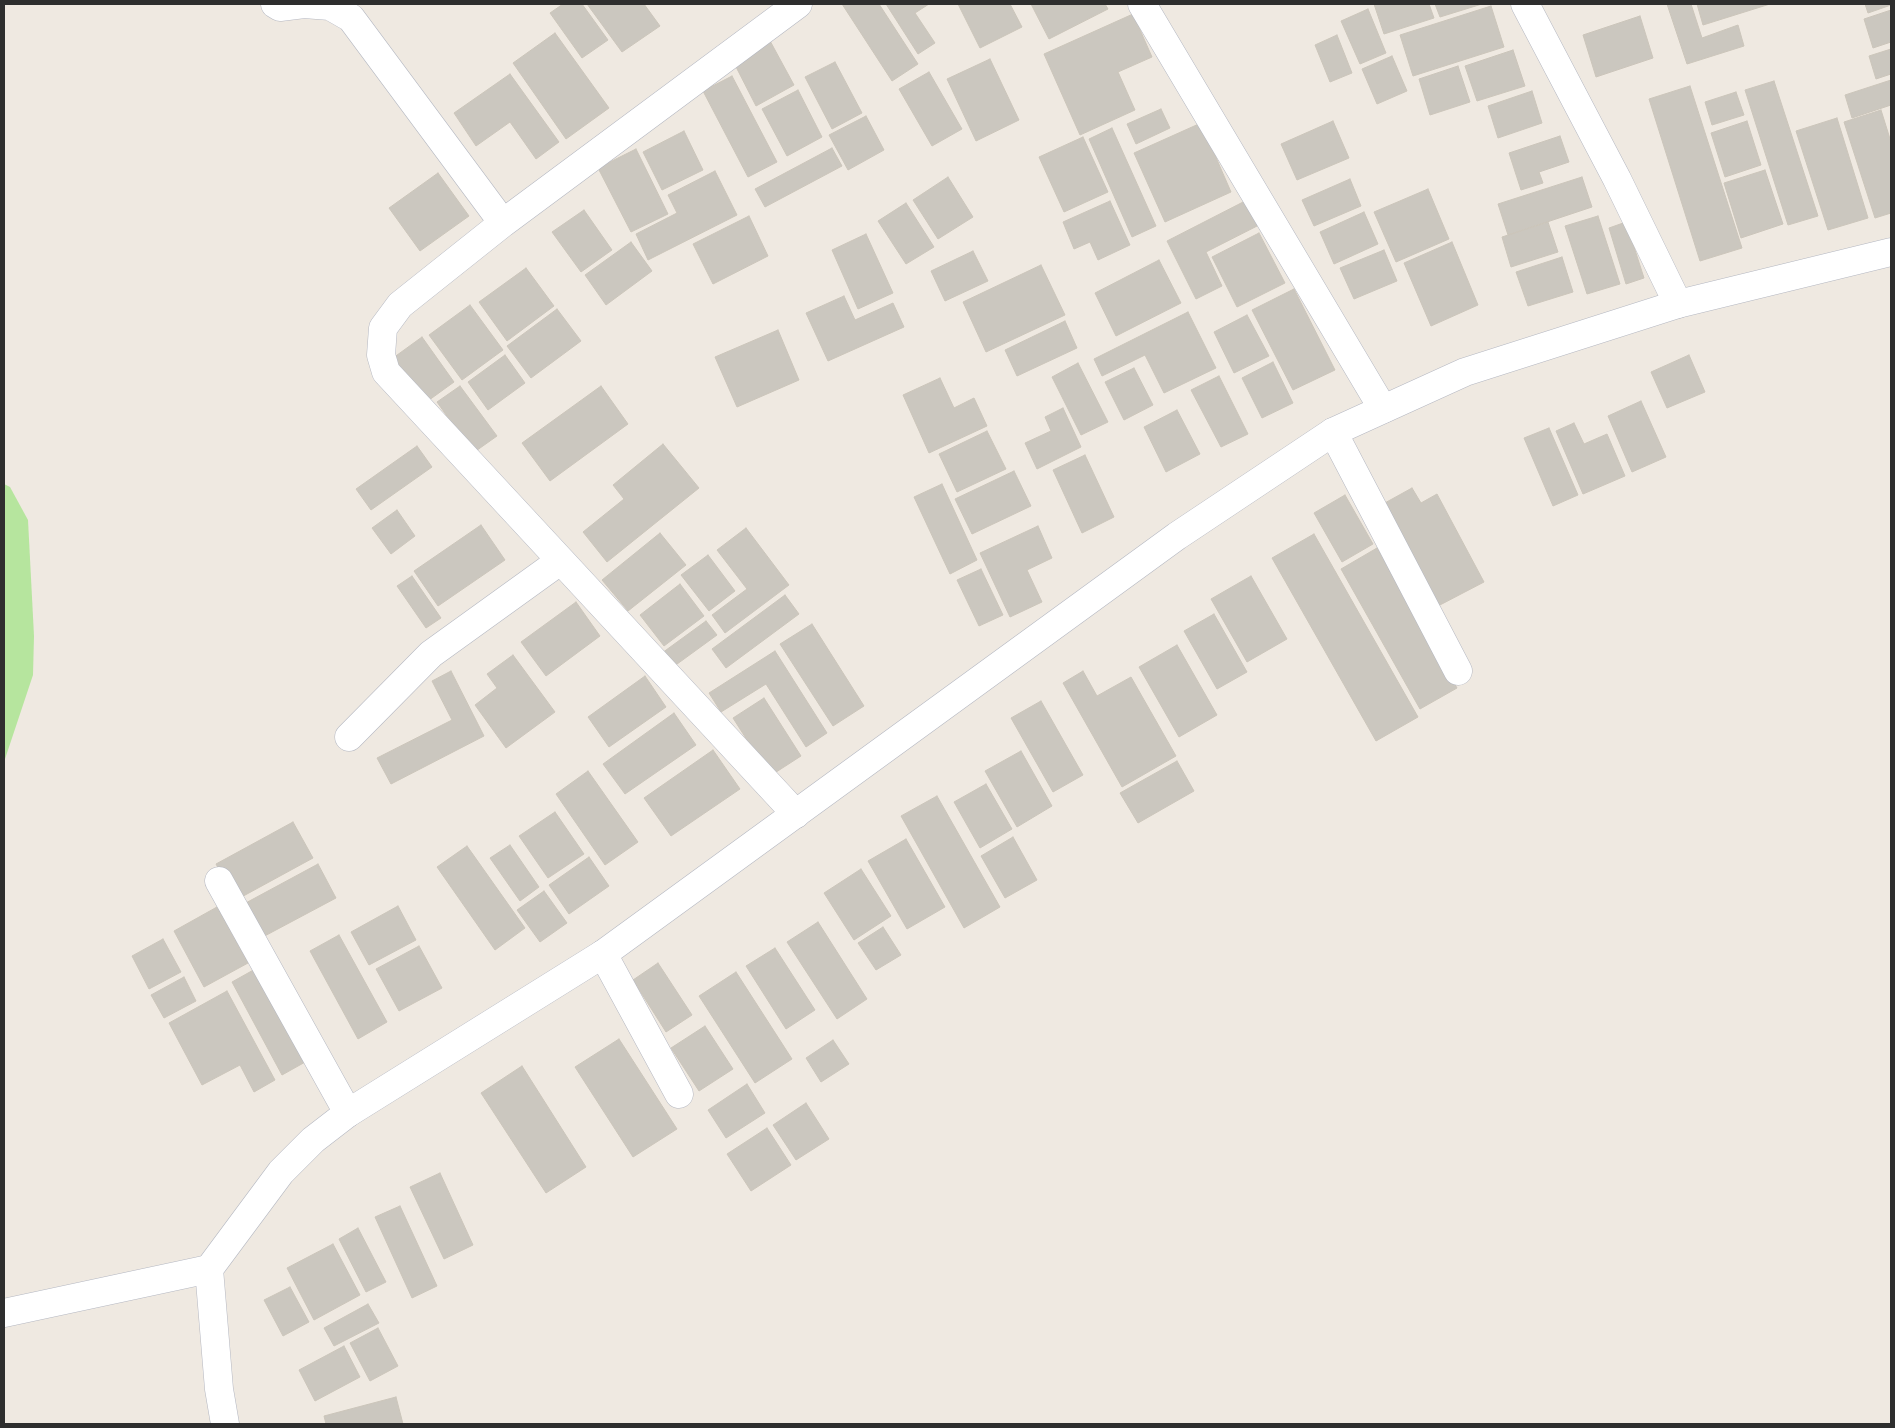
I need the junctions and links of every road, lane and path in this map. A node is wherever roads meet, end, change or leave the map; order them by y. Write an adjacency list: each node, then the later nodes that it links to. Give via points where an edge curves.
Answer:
1 (274, 4): 5 (street, via 280,7 304,4 330,6 351,18)
2 (798, 4): 5 (street)
3 (1142, 4): 8 (street)
4 (1525, 4): 7 (street)
5 (503, 224): 10 (street, via 400,305 384,328 381,355 386,372)
6 (1891, 252): 7 (street)
7 (1678, 304): 8 (street, via 1465,372)
8 (1383, 409): 9 (street)
9 (1333, 432): 11 (street); 13 (street, via 1177,536)
10 (560, 561): 12 (street, via 431,654); 13 (street)
11 (1458, 671)
12 (349, 737)
13 (796, 814): 15 (street)
14 (219, 882): 17 (street)
15 (603, 954): 16 (street); 17 (street)
16 (679, 1094)
17 (348, 1112): 18 (street, via 281,1172)
18 (209, 1269): 19 (street); 20 (street, via 219,1389)
19 (4, 1313)
20 (226, 1424)

